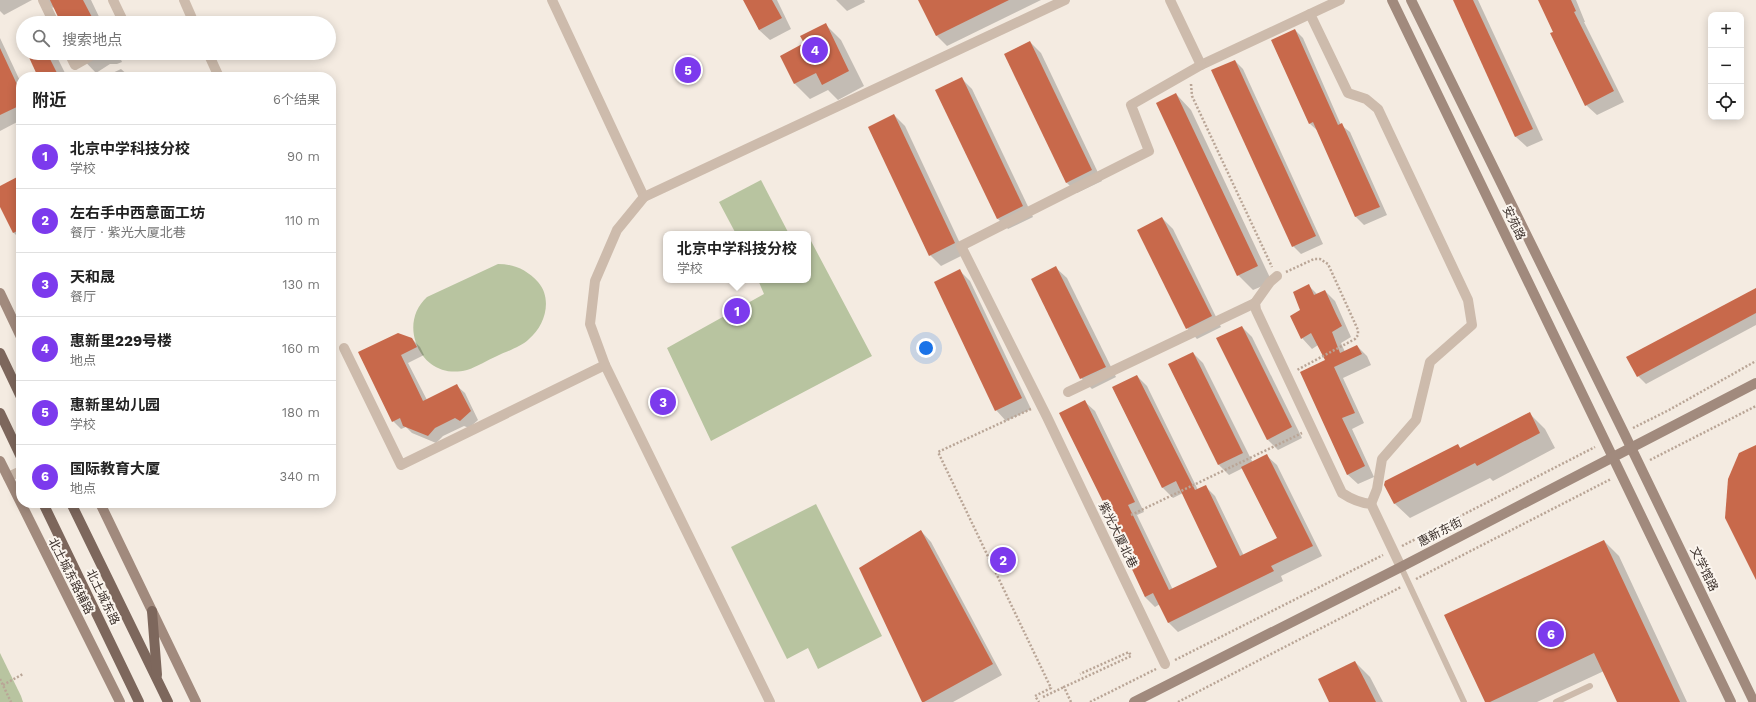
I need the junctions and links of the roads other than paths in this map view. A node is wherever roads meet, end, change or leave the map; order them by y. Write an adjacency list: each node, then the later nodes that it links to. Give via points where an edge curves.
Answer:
1 (43, 0): 11 (street)
2 (113, 0): 12 (street)
3 (184, 0): 13 (street)
4 (552, 0): 19 (street)
5 (1064, 0): 19 (street)
6 (1170, 0): 17 (street)
7 (1340, 0): 10 (street)
8 (1392, 0): 33 (main road, 安苑路)
9 (1411, 0): 32 (main road, 安苑路)
10 (1310, 14): 17 (street); 38 (street, via 1348,93 1366,99 1378,109 1468,300 1472,325 1430,362 1416,420 1382,459 1377,489)
11 (51, 16)
12 (121, 16)
13 (191, 16)
14 (72, 60): 15 (street, via 74,65)
15 (83, 60)
16 (211, 60): 18 (street)
17 (1201, 65): 45 (street, 紫光大厦北巷, via 1131,105 1149,152 961,246 1047,417)
18 (217, 72)
19 (644, 197): 26 (street, via 617,230 595,281 590,324)
20 (1277, 276): 22 (street)
21 (0, 293): 23 (main road)
22 (1255, 303): 29 (street); 38 (street, via 1256,310 1342,493)
23 (16, 327)
24 (344, 348): 26 (street, via 401,464)
25 (0, 353): 28 (main road)
26 (605, 365): 52 (street)
27 (1756, 383): 32 (main road, 惠新东街)
28 (16, 387)
29 (1068, 392)
30 (0, 413): 31 (main road)
31 (16, 447)
32 (1631, 448): 33 (main road, 惠新东街); 57 (main road, 文学馆路)
33 (1613, 457): 43 (main road, 惠新东街); 56 (main road)
34 (0, 461): 36 (main road, 北土城东路辅路)
35 (16, 473): 36 (street)
36 (8, 477): 37 (main road, 北土城东路辅路)
37 (16, 493)
38 (1371, 504): 43 (street)
39 (23, 508): 48 (main road, 北土城东路辅路)
40 (45, 508): 49 (main road, 北土城东路)
41 (73, 508): 46 (main road, 北土城东路)
42 (102, 508): 44 (main road)
43 (1401, 567): 53 (main road, 惠新东街); 54 (lane)
44 (152, 611): 46 (main road); 51 (main road)
45 (1165, 664)
46 (158, 681): 50 (main road, 北土城东路)
47 (1590, 686): 55 (lane)
48 (120, 702)
49 (139, 702)
50 (168, 702)
51 (196, 702)
52 (770, 702)
53 (1134, 702)
54 (1464, 702)
55 (1556, 702)
56 (1731, 702)
57 (1754, 702)

